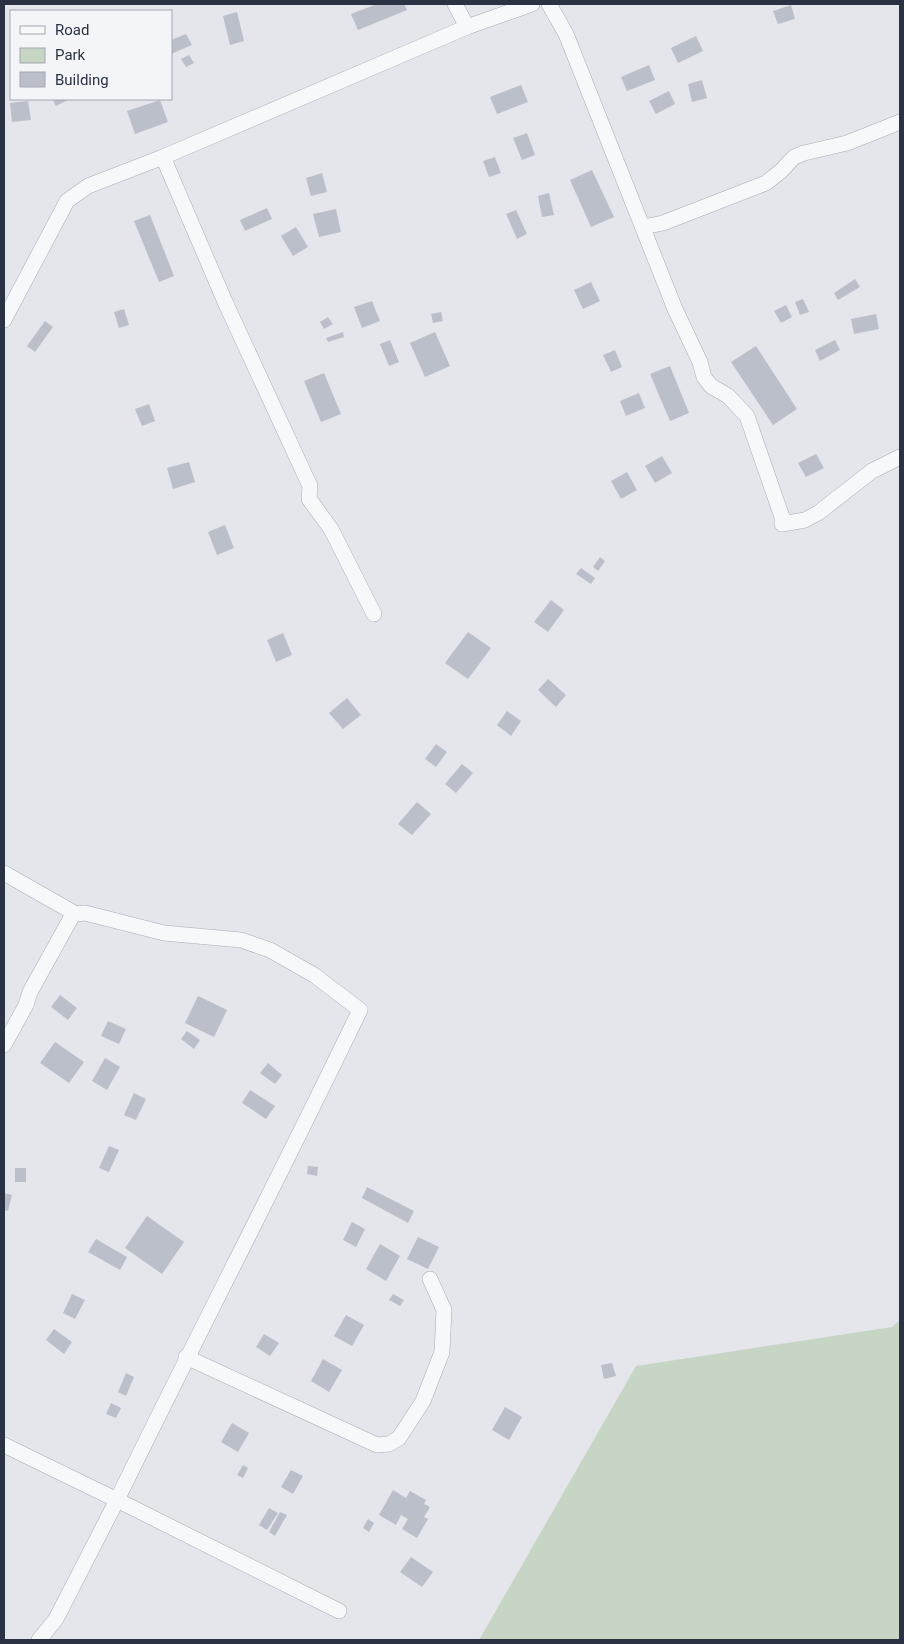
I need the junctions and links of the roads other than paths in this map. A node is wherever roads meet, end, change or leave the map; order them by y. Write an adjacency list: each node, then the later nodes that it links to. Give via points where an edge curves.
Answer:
1 (455, 4): 4 (street)
2 (532, 4): 4 (street)
3 (549, 4): 7 (street, via 566,34)
4 (467, 27): 6 (street)
5 (900, 122): 7 (street, via 847,143 794,157 766,183 663,223)
6 (163, 158): 8 (street, via 88,186 67,201); 10 (street, via 310,486 309,499 331,529)
7 (643, 227): 9 (street, via 704,377 747,416 782,524 805,520 818,513 872,471)
8 (5, 313)
9 (900, 457)
10 (374, 614)
11 (4, 873): 12 (street)
12 (76, 914): 13 (street, via 34,984); 15 (street, via 85,913 164,933 241,940 270,950 314,975 360,1010)
13 (4, 1045)
14 (430, 1280): 15 (street, via 444,1310 442,1352 423,1402 399,1438 389,1444 377,1445)
15 (186, 1357): 17 (street)
16 (4, 1445): 17 (street)
17 (117, 1500): 18 (street); 19 (street, via 56,1619)
18 (339, 1611)
19 (39, 1640)

